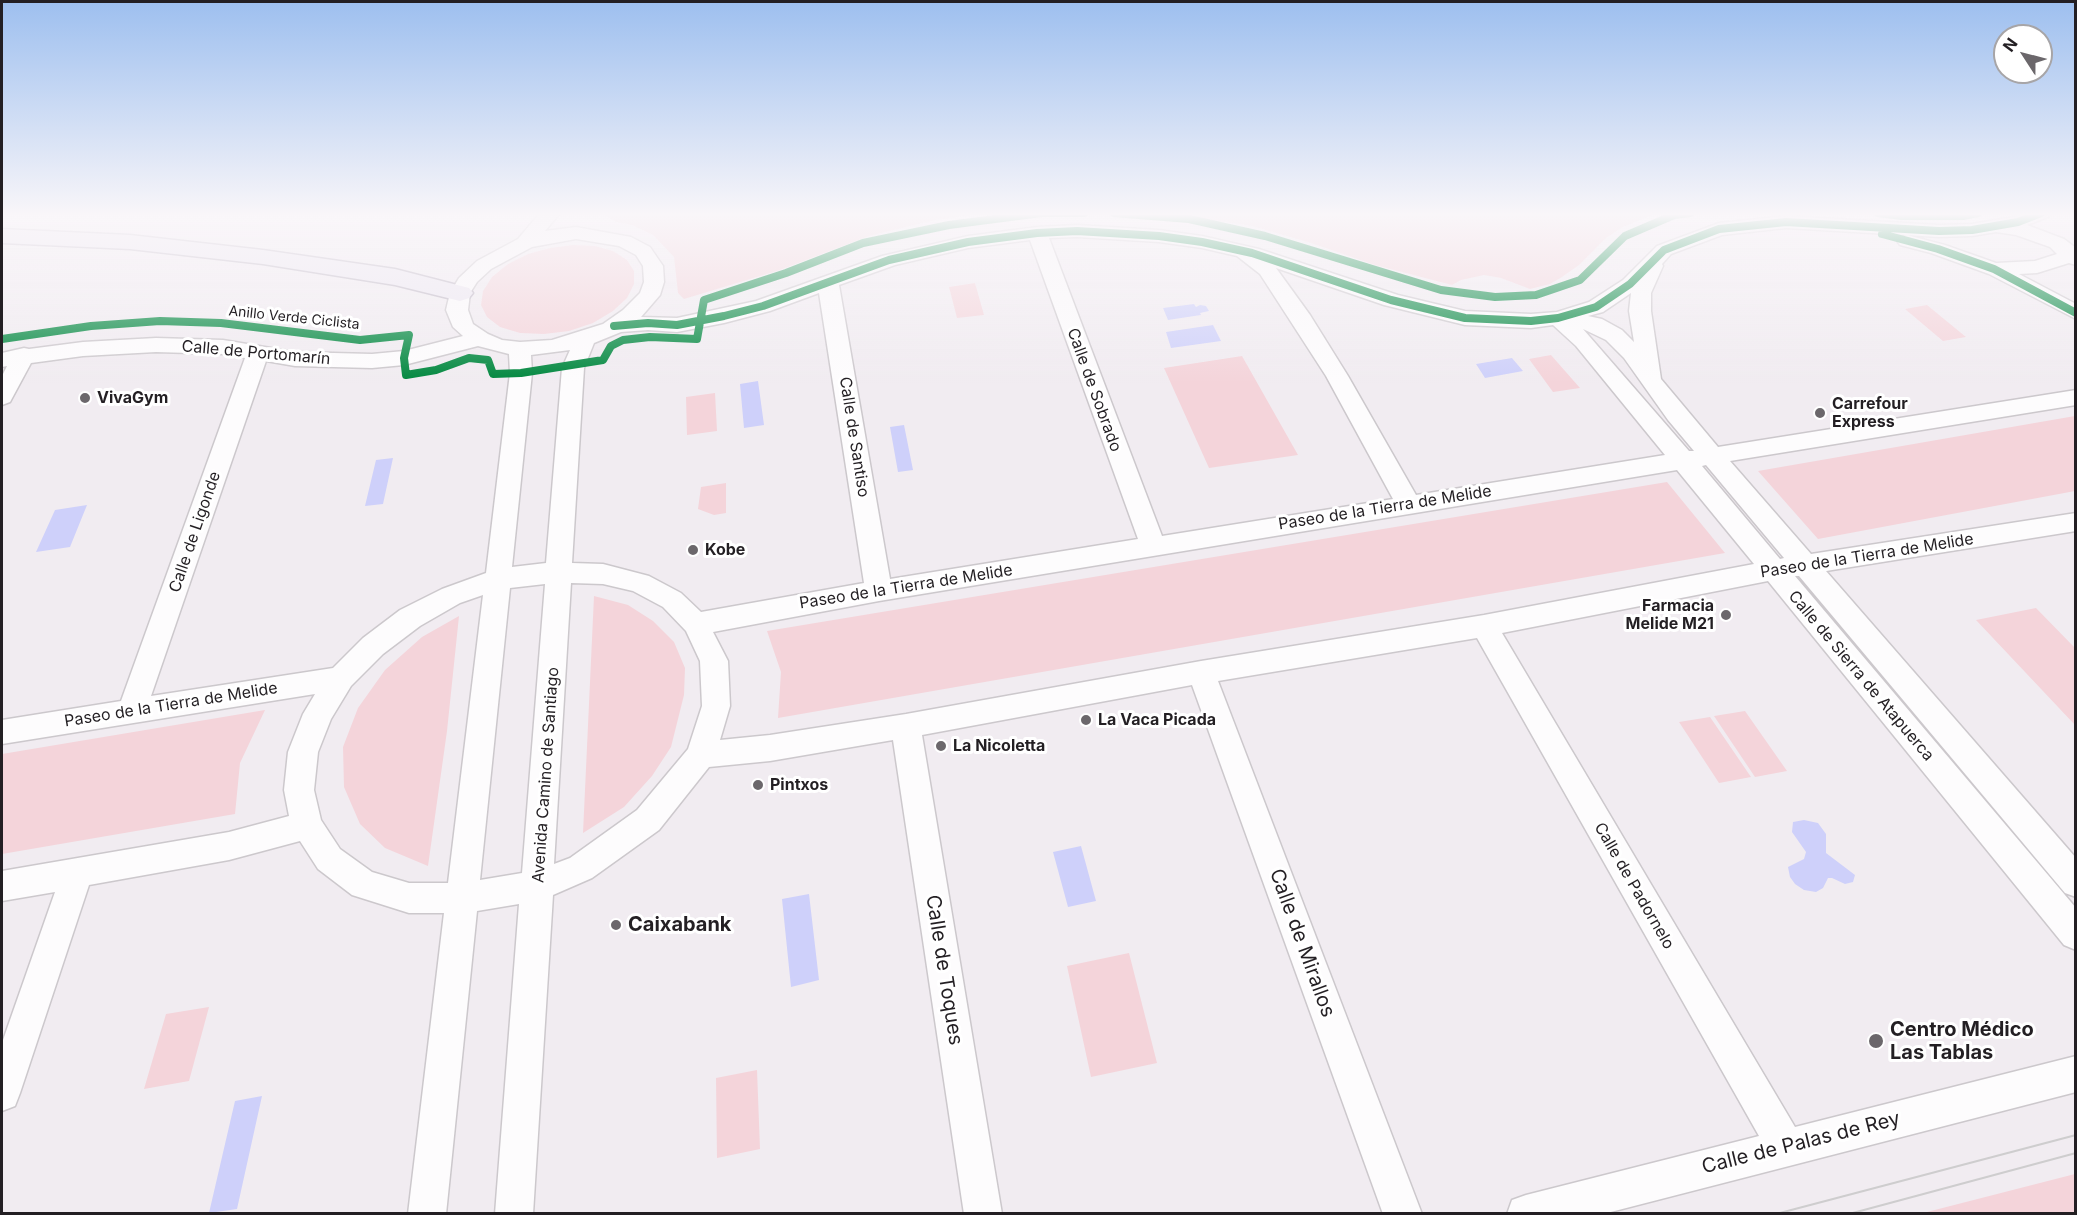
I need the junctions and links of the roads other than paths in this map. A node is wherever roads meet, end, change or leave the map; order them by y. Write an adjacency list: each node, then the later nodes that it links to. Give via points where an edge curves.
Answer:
1 (347, 270): 14 (highway, via 395,277)
2 (479, 270): 14 (street, via 469,278)
3 (653, 270): 13 (street, via 654,282)
4 (864, 270): 11 (street)
5 (1050, 270): 34 (street, Calle de Sobrado)
6 (1267, 270): 16 (street)
7 (1302, 270): 12 (street)
8 (1644, 270): 17 (street, via 1596,307)
9 (1650, 270): 27 (street, Calle de Sierra de Atapuerca, via 1641,293 1640,311)
10 (1995, 270): 15 (street)
11 (828, 282): 18 (street, via 763,306); 39 (street, Calle de Santiso)
12 (1360, 291): 16 (street, via 1311,288 1302,297); 17 (street, via 1465,318)
13 (646, 301): 18 (street); 19 (street)
14 (460, 305): 20 (street, via 464,327); 25 (street, Calle de Portomarín, via 440,334)
15 (2076, 313)
16 (1299, 315): 32 (street)
17 (1558, 318): 27 (street, Calle de Sierra de Atapuerca, via 1594,324 1614,335); 31 (street, Calle de Sierra de Atapuerca, via 1584,341)
18 (700, 320): 19 (street, via 677,325)
19 (614, 326): 21 (street)
20 (480, 339): 22 (street); 25 (street, Calle de Portomarín)
21 (585, 339): 22 (street, via 552,348); 37 (street, Avenida Camino de Santiago, via 573,368)
22 (520, 349): 38 (street, via 521,373)
23 (258, 353): 24 (street, Calle de Portomarín, via 223,347 156,345); 25 (street, Calle de Portomarín, via 295,359); 44 (street, Calle de Ligonde)
24 (24, 355): 26 (street, Calle de Portomarín); 28 (street)
25 (404, 358)
26 (2, 360)
27 (1650, 380): 30 (street, Calle de Sierra de Atapuerca)
28 (2, 396)
29 (2076, 397): 30 (street, Paseo de la Tierra de Melide)
30 (1714, 457): 31 (street, Paseo de la Tierra de Melide); 35 (street, Calle de Sierra de Atapuerca)
31 (1683, 460): 32 (street, Paseo de la Tierra de Melide); 36 (street, Calle de Sierra de Atapuerca)
32 (1409, 504): 34 (street, Paseo de la Tierra de Melide)
33 (2072, 527): 35 (street, Paseo de la Tierra de Melide)
34 (1153, 546): 39 (street, Paseo de la Tierra de Melide)
35 (1806, 565): 36 (street, Paseo de la Tierra de Melide); 50 (street, Calle de Sierra de Atapuerca)
36 (1773, 570): 41 (street, Paseo de la Tierra de Melide); 54 (street, Calle de Sierra de Atapuerca)
37 (559, 573): 38 (street); 40 (street, via 603,574 640,583 672,600); 51 (street, Avenida Camino de Santiago)
38 (497, 579): 43 (street, via 451,596 410,618 373,646); 53 (street)
39 (879, 591): 40 (street, Paseo de la Tierra de Melide)
40 (696, 624): 47 (street, via 714,661 716,706)
41 (1484, 626): 42 (street, Paseo de la Tierra de Melide); 57 (street, Calle de Padornelo)
42 (1201, 672): 45 (street, Paseo de la Tierra de Melide); 61 (street, Calle de Mirallos)
43 (341, 678): 44 (street, Paseo de la Tierra de Melide); 48 (street, via 318,714 303,752 299,790)
44 (132, 710): 46 (street, Paseo de la Tierra de Melide)
45 (906, 726): 47 (street, Paseo de la Tierra de Melide); 60 (street, Calle de Toques)
46 (2, 732)
47 (701, 755): 51 (street, via 648,820 581,868)
48 (307, 825): 49 (street, via 229,846); 53 (street, via 329,859 363,884 409,898)
49 (78, 872): 52 (street); 56 (street)
50 (2076, 882)
51 (538, 885): 53 (street); 59 (street, Avenida Camino de Santiago)
52 (2, 886)
53 (463, 898): 58 (street)
54 (2076, 934)
55 (2076, 1074): 57 (street, Calle de Palas de Rey)
56 (2, 1093)
57 (1785, 1146): 62 (street, Calle de Palas de Rey)
58 (427, 1214)
59 (514, 1214)
60 (983, 1214)
61 (1403, 1214)
62 (1526, 1214)

